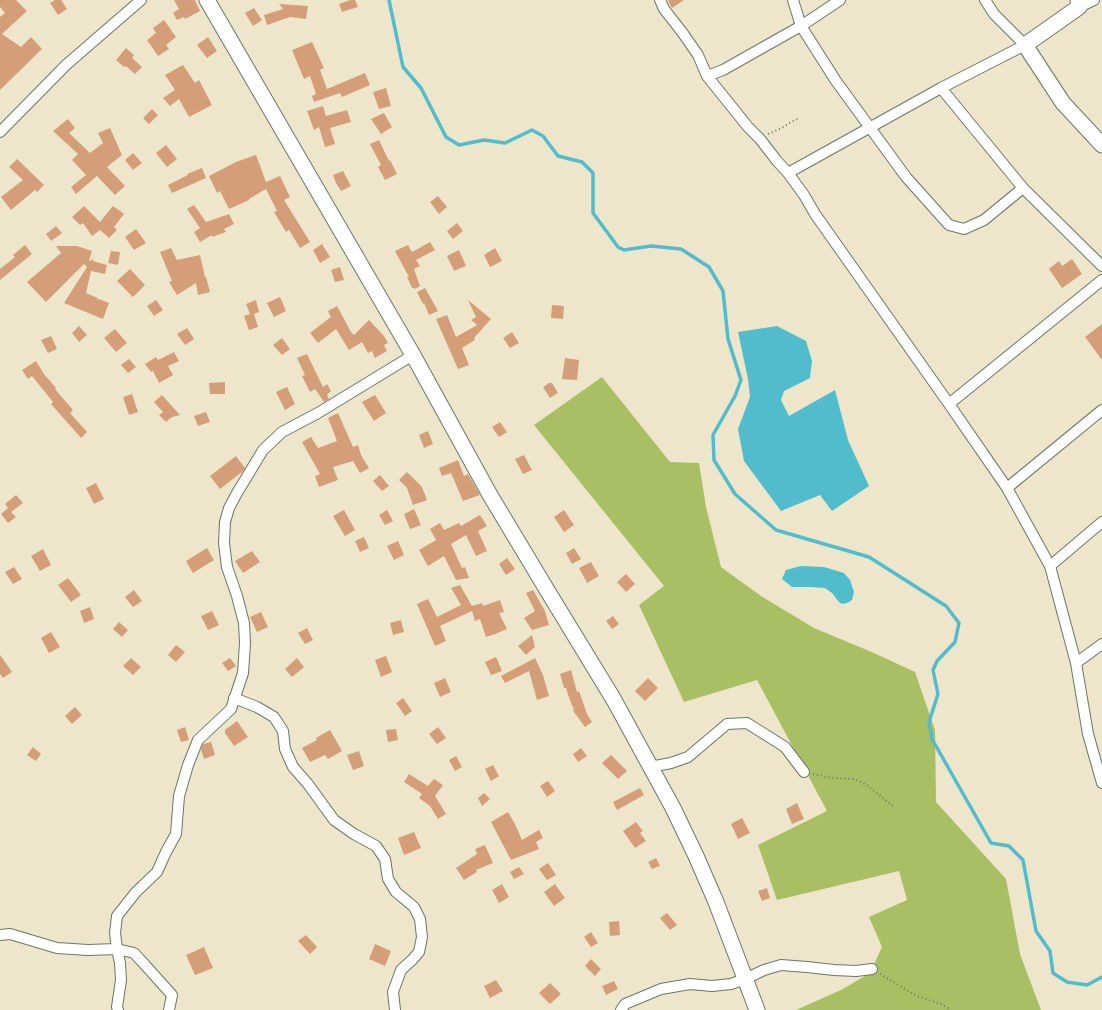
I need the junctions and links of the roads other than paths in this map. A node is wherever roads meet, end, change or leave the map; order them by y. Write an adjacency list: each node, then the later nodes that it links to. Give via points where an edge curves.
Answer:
1 (141, 0): 14 (street, via 66,65)
2 (207, 0): 20 (main road)
3 (660, 0): 11 (street, via 664,10 698,55)
4 (793, 0): 9 (street)
5 (840, 0): 9 (street)
6 (985, 0): 10 (street, via 994,14)
7 (1094, 0): 8 (street)
8 (1078, 3): 10 (main road)
9 (801, 26): 11 (street, via 723,70); 13 (street)
10 (1026, 45): 12 (street); 15 (main road, via 1063,103)
11 (707, 76): 16 (street)
12 (941, 88): 13 (street); 17 (street)
13 (870, 127): 16 (street); 17 (street, via 906,178 949,225 964,229 984,220)
14 (0, 132)
15 (1102, 144)
16 (788, 173): 21 (street)
17 (1023, 188): 18 (street)
18 (1102, 266)
19 (1102, 280): 21 (street)
20 (413, 355): 28 (street, via 282,432 263,450 237,492 225,522 224,543 227,567 244,623 246,643 243,673); 29 (main road, via 490,495 614,700)
21 (950, 404): 23 (street)
22 (1102, 410): 23 (street)
23 (1007, 488): 25 (street)
24 (1102, 522): 25 (street)
25 (1050, 566): 27 (street)
26 (1102, 644): 27 (street)
27 (1076, 663): 31 (street, via 1088,734)
28 (234, 698): 33 (street, via 231,709 198,740 179,796 176,834 157,872 136,892 117,916); 38 (street, via 274,717 283,731 285,749 293,767 334,820 376,846 385,858 388,880 396,892 414,907 420,919 422,937 419,952 401,970 392,992)
29 (650, 767): 30 (street, via 688,757 727,724 747,723 785,747); 35 (main road, via 696,856)
30 (804, 772)
31 (1102, 783)
32 (0, 935): 33 (street, via 10,934 57,948)
33 (117, 949): 36 (street, via 121,980); 37 (street, via 134,953 172,995)
34 (872, 969): 35 (street, via 856,971 781,966 764,970)
35 (745, 979): 39 (street, via 731,984 690,984 661,989 625,1004); 40 (main road)
36 (118, 1010)
37 (169, 1010)
38 (395, 1010)
39 (620, 1010)
40 (757, 1010)

